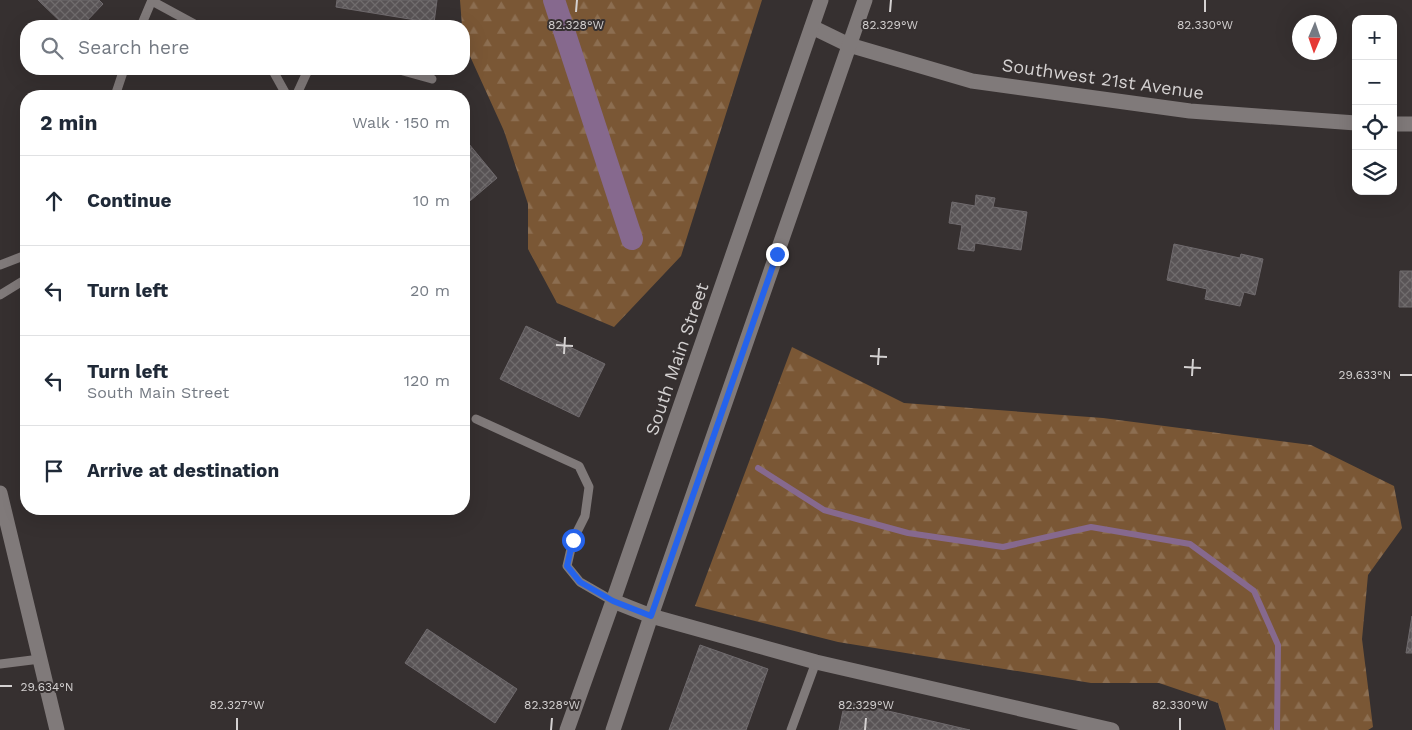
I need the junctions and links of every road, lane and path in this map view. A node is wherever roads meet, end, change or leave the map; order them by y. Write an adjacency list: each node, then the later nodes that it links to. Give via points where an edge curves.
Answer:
1 (821, 0): 6 (main road, South Main Street)
2 (865, 0): 7 (main road)
3 (152, 1): 4 (lane); 5 (lane)
4 (144, 20)
5 (187, 20)
6 (812, 27): 7 (main road, Southwest 21st Avenue); 25 (main road, South Main Street)
7 (849, 45): 16 (main road, Southwest 21st Avenue, via 972,81 1190,111); 26 (main road)
8 (122, 75): 13 (lane)
9 (275, 75): 14 (lane)
10 (306, 75): 15 (lane)
11 (418, 75): 12 (lane)
12 (432, 79)
13 (117, 90)
14 (284, 90)
15 (299, 90)
16 (1352, 124)
17 (1397, 124): 18 (main road)
18 (1412, 124)
19 (20, 258): 20 (lane)
20 (0, 265)
21 (20, 283): 22 (lane)
22 (0, 295)
23 (476, 418): 25 (lane, via 579,466 589,487 585,516 573,540 567,566 580,582)
24 (0, 494): 27 (main road)
25 (613, 601): 26 (main road); 31 (main road, South Main Street)
26 (651, 616): 28 (main road); 32 (main road)
27 (40, 659): 29 (lane); 30 (main road)
28 (816, 662): 33 (lane); 34 (main road)
29 (0, 664)
30 (57, 730)
31 (567, 730)
32 (613, 730)
33 (792, 730)
34 (1112, 730)

